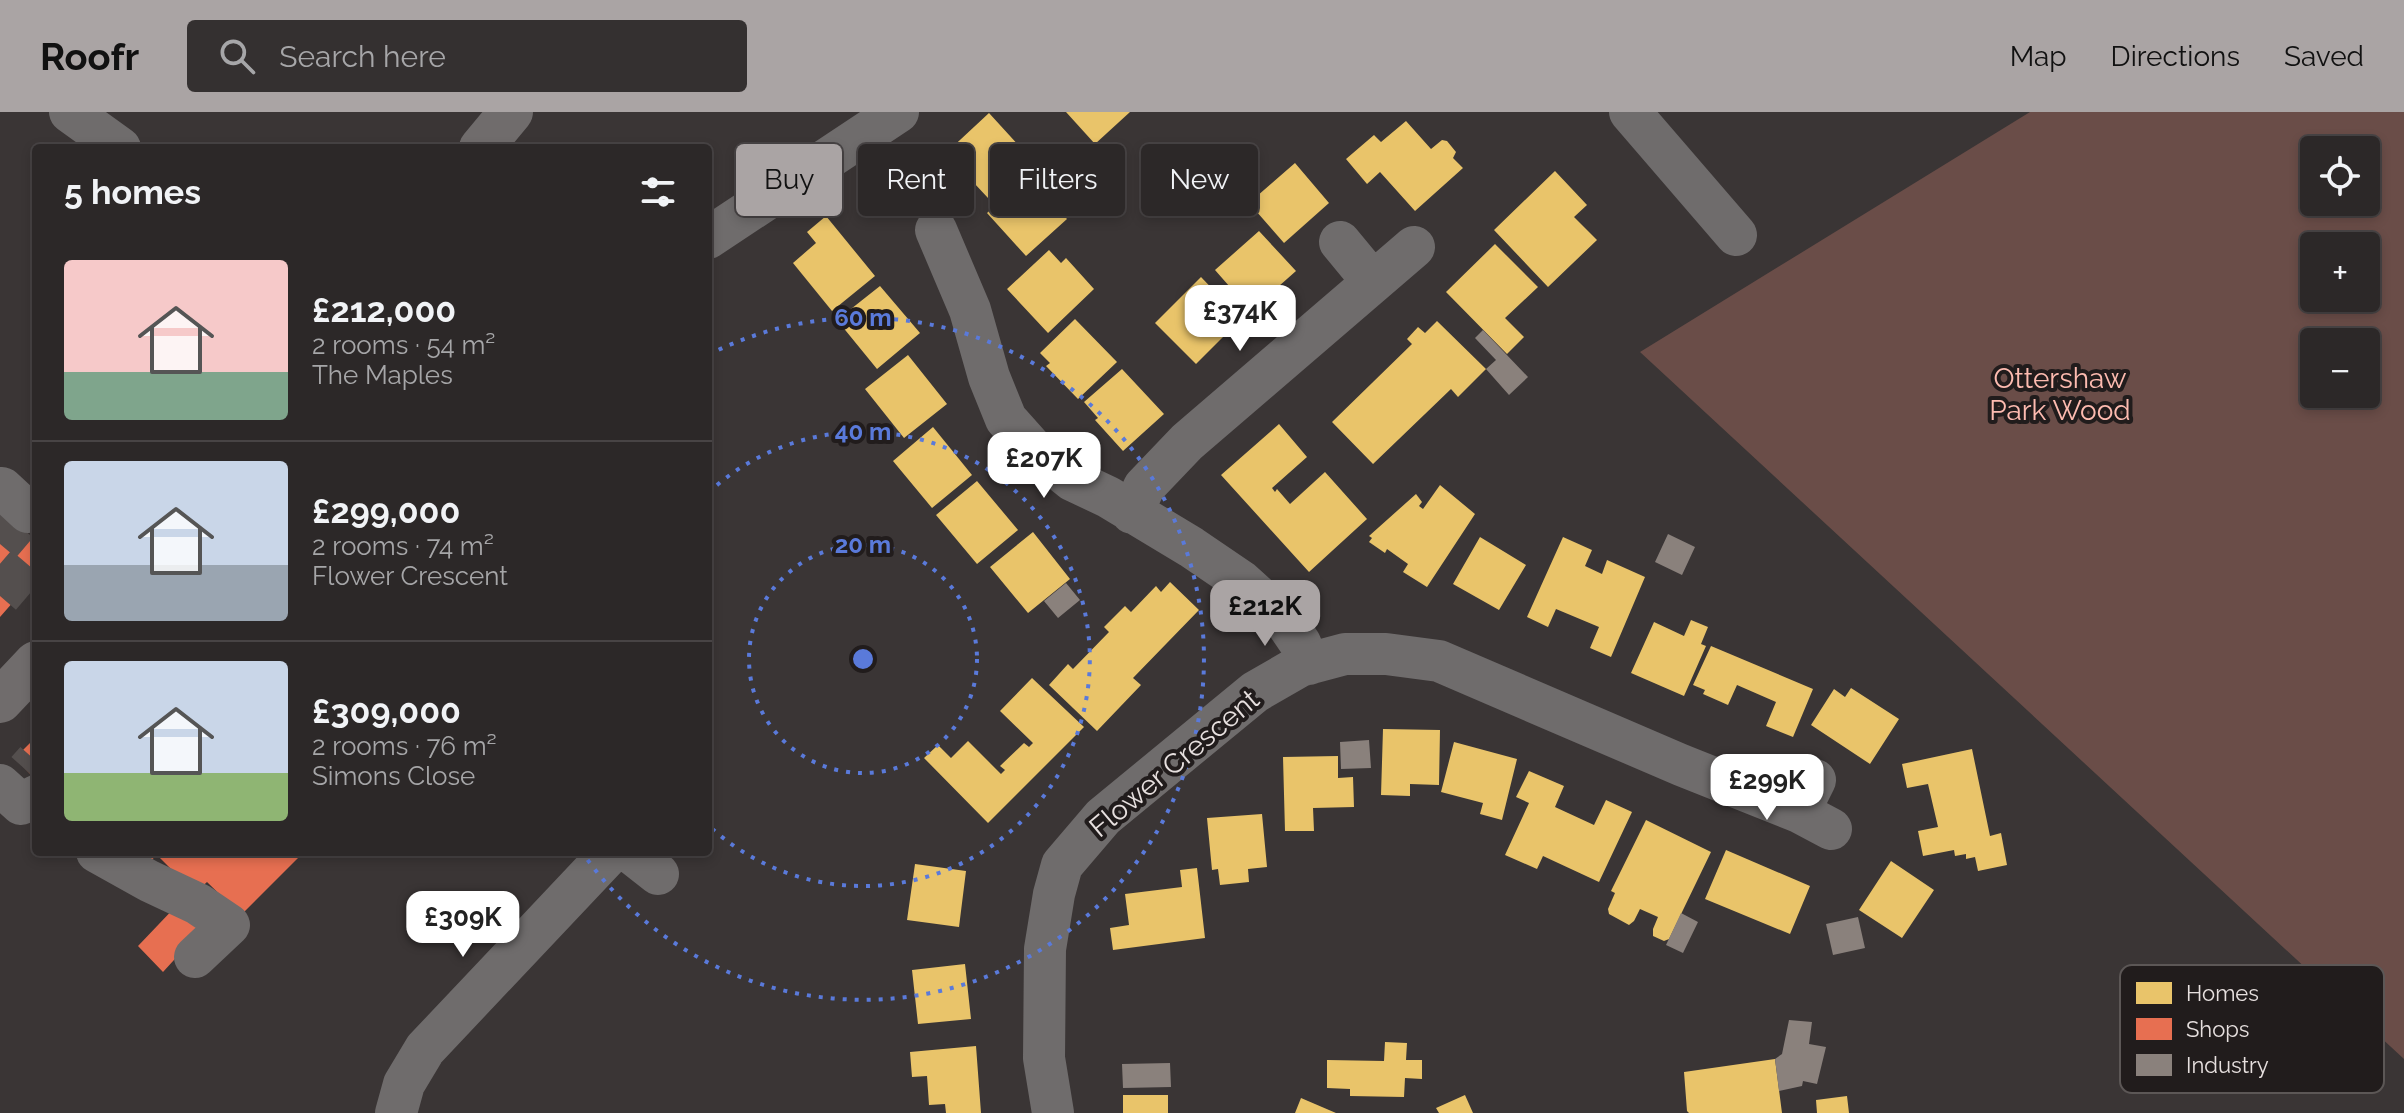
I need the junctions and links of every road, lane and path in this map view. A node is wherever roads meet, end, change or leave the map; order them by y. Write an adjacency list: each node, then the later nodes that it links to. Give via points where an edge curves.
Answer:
1 (70, 112): 5 (street)
2 (511, 112): 6 (main road)
3 (898, 112): 8 (street)
4 (1630, 112): 9 (street)
5 (114, 144)
6 (484, 144)
7 (936, 230): 13 (street, via 970,310 1006,419 1072,480)
8 (712, 235)
9 (1736, 235)
10 (1340, 242): 12 (street)
11 (1414, 247): 12 (street)
12 (1373, 282): 13 (street, via 1187,442 1144,487)
13 (1132, 513): 14 (street, via 1241,581 1285,621)
14 (1309, 664): 17 (street, Flower Crescent, via 1345,654 1439,661 1681,765); 22 (street, Flower Crescent, via 1255,692 1103,817 1062,865 1045,949 1044,1058)
15 (32, 667): 16 (main road)
16 (1, 699)
17 (1815, 807)
18 (104, 856): 20 (street, via 229,925)
19 (607, 856): 21 (street, via 425,1049 404,1084)
20 (195, 957)
21 (396, 1113)
22 (1053, 1113)

